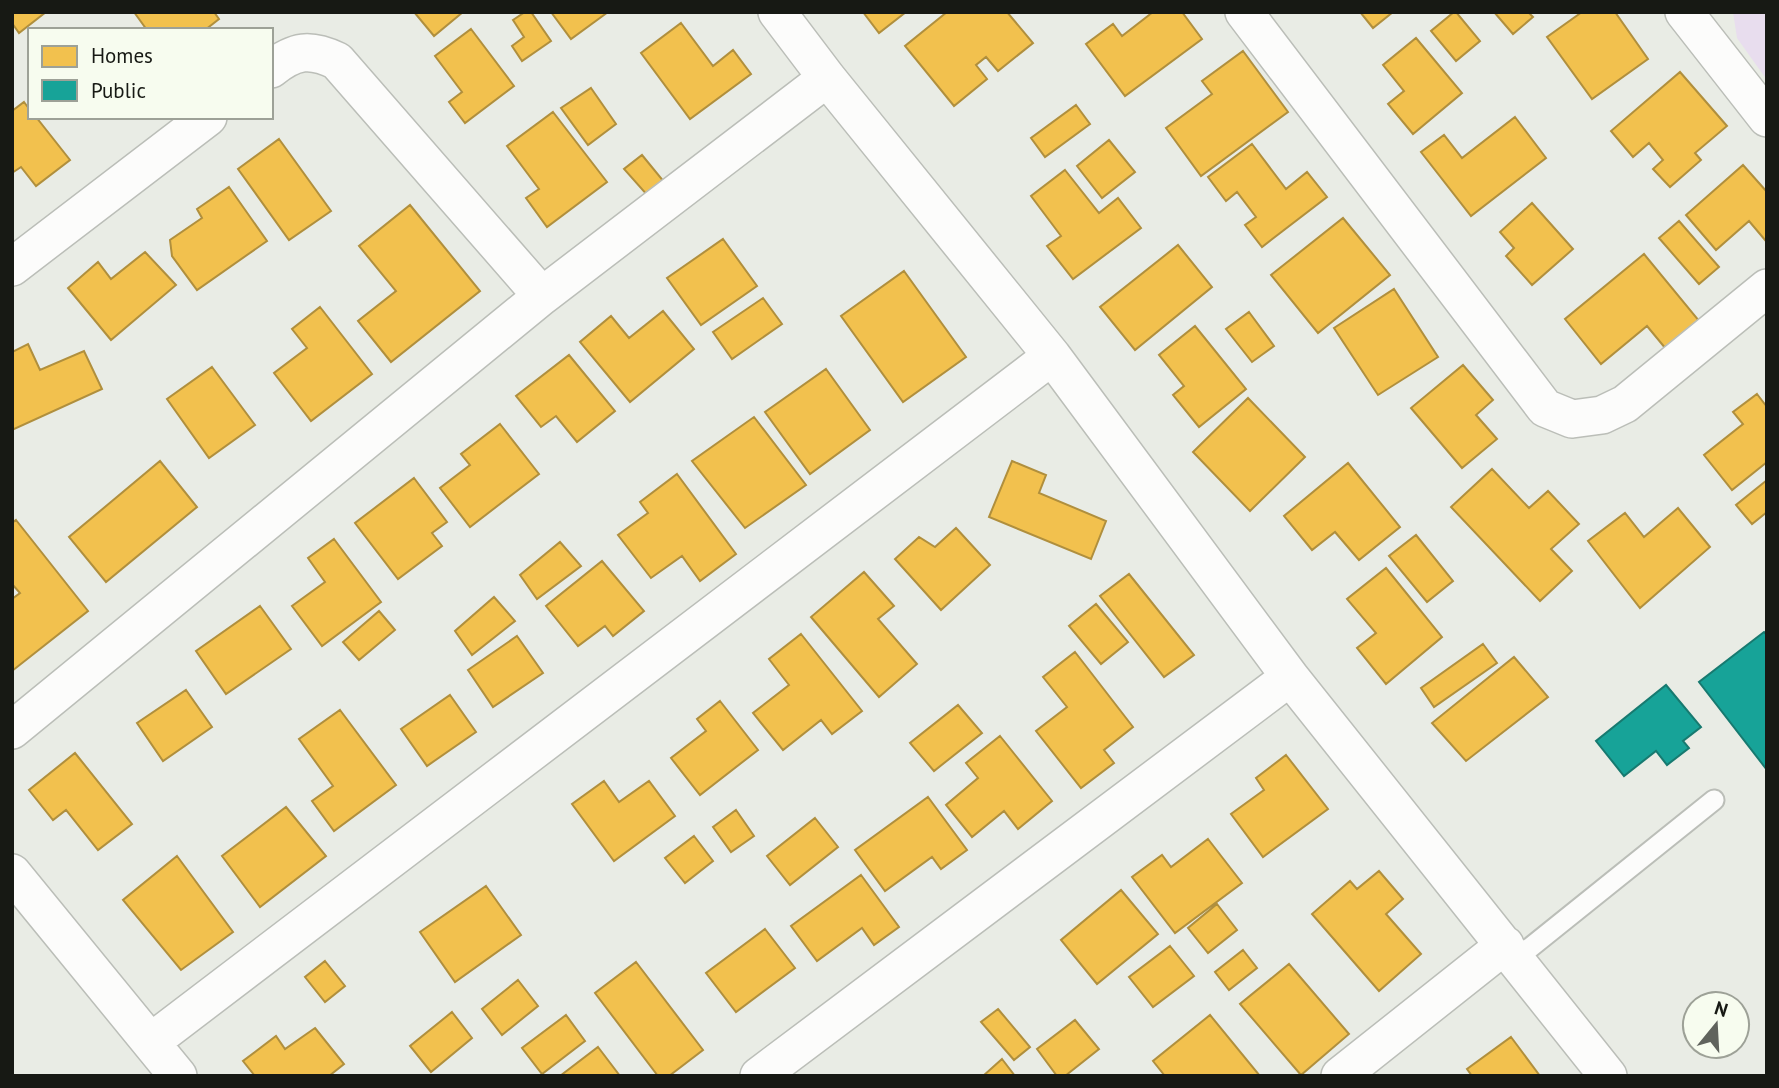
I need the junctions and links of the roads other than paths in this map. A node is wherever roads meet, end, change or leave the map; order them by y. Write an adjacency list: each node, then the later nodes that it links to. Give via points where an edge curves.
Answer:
1 (778, 12): 5 (street)
2 (1244, 12): 9 (street, via 1545,408 1572,419 1602,415 1625,404)
3 (1684, 12): 6 (street)
4 (273, 67): 10 (street, via 303,51 337,61)
5 (827, 78): 10 (street); 11 (street)
6 (1767, 118)
7 (205, 119): 8 (street)
8 (12, 267)
9 (1767, 288)
10 (542, 296): 13 (street)
11 (1052, 356): 12 (street); 17 (street)
12 (1290, 677): 16 (street); 19 (street)
13 (12, 730)
14 (1714, 800): 16 (lane)
15 (12, 873): 17 (street)
16 (1511, 952): 20 (street); 21 (street)
17 (150, 1042): 18 (street)
18 (178, 1076)
19 (759, 1076)
20 (1340, 1076)
21 (1608, 1076)

